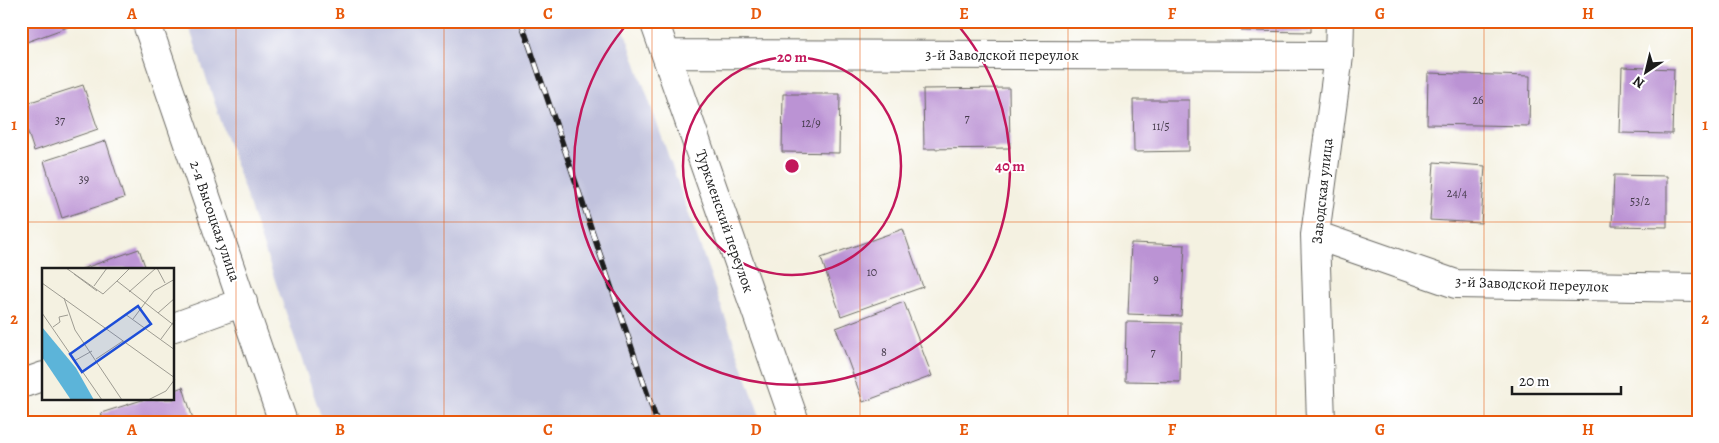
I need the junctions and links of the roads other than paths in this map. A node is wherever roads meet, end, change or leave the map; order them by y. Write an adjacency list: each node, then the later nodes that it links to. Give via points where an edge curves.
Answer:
1 (146, 21): 8 (street, 2-я Высоцкая улица)
2 (654, 21): 4 (street, Туркменский переулок)
3 (1340, 21): 5 (street, Заводская улица)
4 (666, 54): 5 (street, 3-й Заводской переулок); 13 (street, Туркменский переулок)
5 (1339, 56): 6 (street, Заводская улица)
6 (1315, 235): 7 (street, 3-й Заводской переулок, via 1456,284); 14 (street, Заводская улица)
7 (1698, 288)
8 (243, 302): 9 (street); 12 (street, 2-я Высоцкая улица)
9 (175, 327)
10 (42, 377): 11 (street)
11 (21, 384)
12 (283, 422)
13 (795, 422)
14 (1321, 422)

